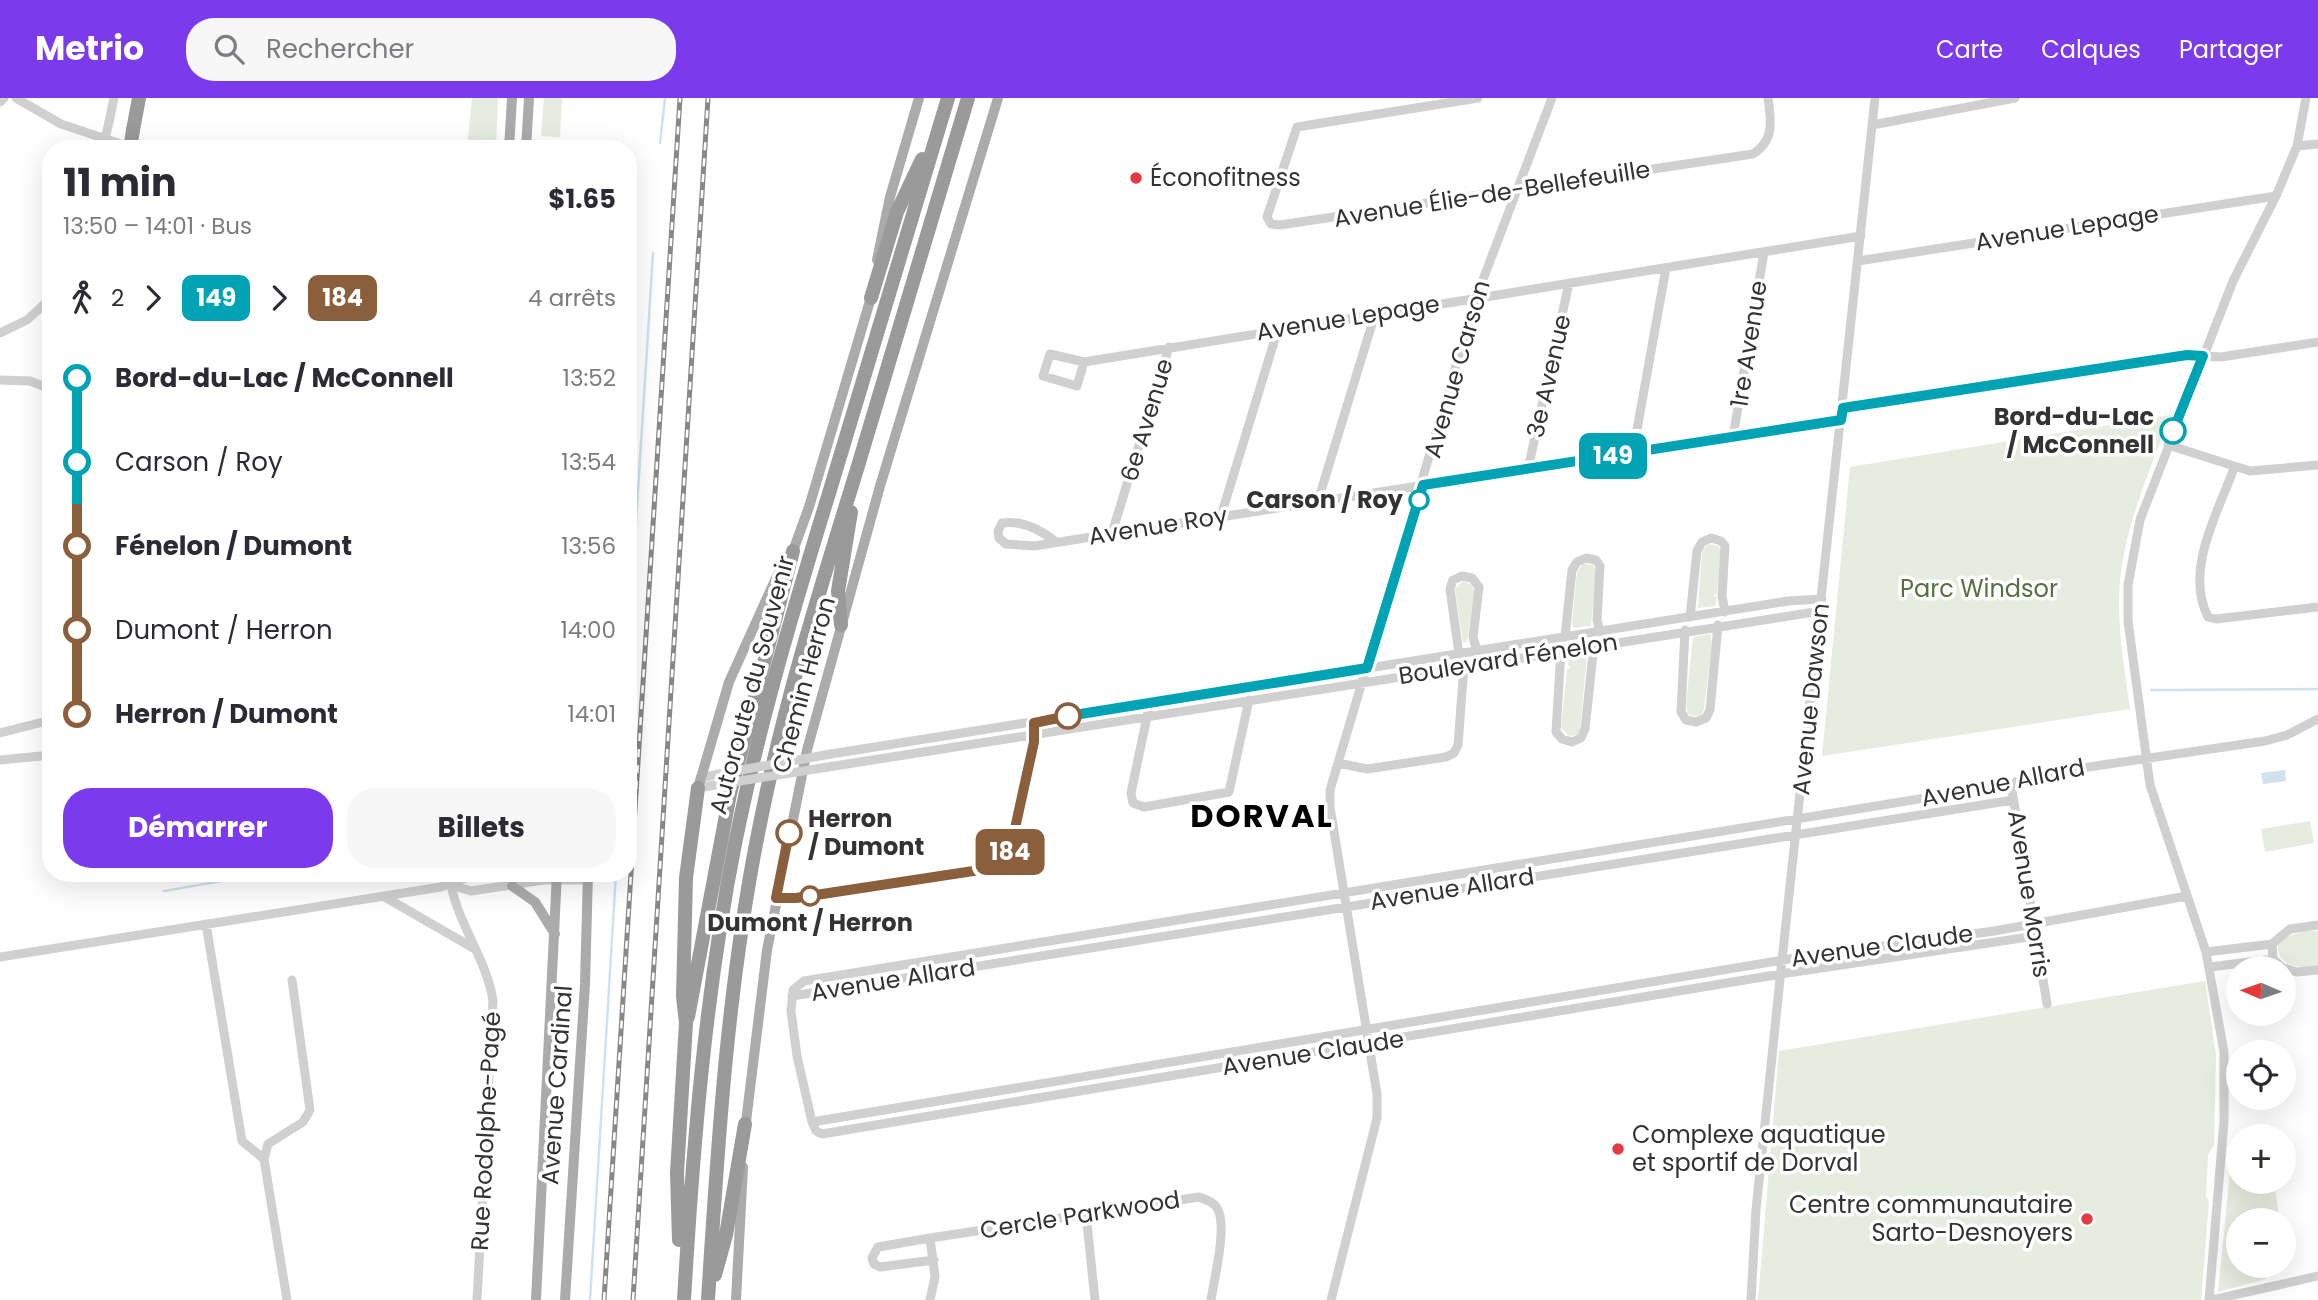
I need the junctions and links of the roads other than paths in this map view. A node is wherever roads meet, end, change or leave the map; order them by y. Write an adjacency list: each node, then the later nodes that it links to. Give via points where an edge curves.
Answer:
1 (4, 98): 17 (street)
2 (16, 98): 22 (street, via 61,124)
3 (114, 98): 21 (street, bridge)
4 (132, 98): 20 (street)
5 (139, 98): 20 (highway)
6 (512, 98): 24 (main road)
7 (529, 98): 25 (main road)
8 (919, 98): 35 (main road, via 890,197)
9 (968, 98): 53 (highway, Autoroute du Souvenir)
10 (998, 98): 67 (main road, Chemin Herron)
11 (1478, 98): 28 (street, Avenue Élie-de-Bellefeuille, via 1297,127 1267,217 1271,224 1280,225)
12 (1552, 98): 28 (street, Avenue Carson)
13 (1768, 98): 28 (street, Avenue Élie-de-Bellefeuille, via 1772,125 1763,148 1753,154)
14 (1875, 98): 19 (street, Avenue Dawson)
15 (2015, 98): 19 (street)
16 (2306, 98): 27 (street)
17 (0, 102)
18 (947, 104): 35 (highway, via 897,212); 150 (highway, Autoroute du Souvenir, via 787,631 746,793 704,1040)
19 (1872, 125): 30 (street, Avenue Dawson)
20 (131, 129): 23 (highway, bridge)
21 (105, 140)
22 (109, 140)
23 (130, 140)
24 (510, 140)
25 (527, 140)
26 (2318, 144): 27 (street)
27 (2297, 146): 29 (street)
28 (1516, 192): 36 (street, Avenue Carson)
29 (2276, 196): 32 (street, Avenue Lepage); 43 (street, via 2233,281)
30 (1861, 236): 31 (street, Avenue Lepage); 32 (street, Avenue Dawson)
31 (1764, 252): 33 (street, Avenue Lepage); 49 (street, 1re Avenue)
32 (1858, 261): 47 (street, Avenue Dawson)
33 (1666, 268): 34 (street, Avenue Lepage); 51 (street)
34 (1570, 283): 36 (street, Avenue Lepage); 55 (street, 3e Avenue)
35 (871, 298): 61 (main road)
36 (1476, 298): 38 (street, Avenue Lepage); 56 (street, Avenue Carson)
37 (42, 306): 40 (street)
38 (1374, 314): 39 (street, Avenue Lepage); 57 (street)
39 (1278, 329): 42 (street, Avenue Lepage); 58 (street)
40 (0, 333)
41 (2318, 342): 43 (street)
42 (1169, 347): 44 (street, Avenue Lepage); 59 (street, 6e Avenue)
43 (2203, 356): 47 (street); 50 (street)
44 (1084, 362): 44 (street, Avenue Lepage, via 1050,354 1043,376 1077,386)
45 (0, 380): 46 (street)
46 (42, 386)
47 (1843, 408): 48 (street, Avenue Dawson)
48 (1841, 420): 49 (street, Avenue Roy); 62 (street, Avenue Dawson)
49 (1733, 437): 51 (street, Avenue Roy)
50 (2168, 445): 54 (street); 88 (street, via 2140,520 2128,585 2128,621)
51 (1633, 452): 55 (street, Avenue Roy)
52 (2318, 465): 54 (street, via 2267,472)
53 (858, 466): 67 (highway, via 838,591); 151 (highway, Autoroute du Souvenir, via 794,677 751,871 725,1056)
54 (2234, 468): 63 (street, via 2200,561 2199,580 2208,617 2216,620)
55 (1528, 469): 56 (street, Avenue Roy)
56 (1423, 485): 57 (street, Avenue Roy); 77 (street, Avenue Carson)
57 (1318, 501): 58 (street, Avenue Roy)
58 (1221, 516): 59 (street, Avenue Roy)
59 (1112, 533): 60 (street, Avenue Roy)
60 (1056, 542): 60 (street, Avenue Roy, via 1013,522 1002,523 998,531 1006,544)
61 (793, 551): 91 (main road, via 734,670); 134 (highway, via 730,794)
62 (1822, 599): 64 (street, Avenue Dawson); 65 (street, Boulevard Fénelon)
63 (2318, 607)
64 (1821, 611): 68 (street, Boulevard Fénelon); 94 (street, Avenue Dawson)
65 (1724, 612): 66 (street, Boulevard Fénelon); 66 (street, via 1725,546 1711,538 1697,551)
66 (1690, 617): 70 (street, Boulevard Fénelon)
67 (841, 625): 107 (main road, Chemin Herron, via 804,761)
68 (1718, 625): 69 (street, Boulevard Fénelon); 69 (street, via 1710,710 1696,722 1686,720 1681,712)
69 (1685, 631): 72 (street, Boulevard Fénelon)
70 (1600, 632): 71 (street, Boulevard Fénelon); 71 (street, via 1600,566 1586,558 1572,570)
71 (1565, 637): 74 (street, Boulevard Fénelon)
72 (1594, 645): 73 (street, Boulevard Fénelon); 73 (street, via 1585,729 1581,738 1572,742 1556,732)
73 (1561, 650): 76 (street, Boulevard Fénelon)
74 (1478, 651): 75 (street, Boulevard Fénelon); 75 (street, via 1473,637 1479,586 1462,576 1453,580 1450,591)
75 (1459, 654): 77 (street, Boulevard Fénelon)
76 (1464, 666): 78 (street, Boulevard Fénelon); 90 (street, via 1454,752 1367,769)
77 (1367, 668): 78 (street, Avenue Carson); 80 (street, Boulevard Fénelon)
78 (1363, 682): 79 (street, Boulevard Fénelon); 90 (street, Avenue Carson)
79 (1249, 700): 81 (street, Boulevard Fénelon); 81 (street, via 1229,792 1144,807 1130,797)
80 (1149, 704): 81 (street); 84 (street, Boulevard Fénelon)
81 (1147, 716): 86 (street, Boulevard Fénelon)
82 (2318, 719): 88 (street, Avenue Allard, via 2276,738)
83 (42, 722): 85 (street)
84 (1034, 723): 86 (street); 91 (street, Boulevard Fénelon, bridge, via 724,773)
85 (0, 733)
86 (1035, 735): 91 (street, Boulevard Fénelon, bridge, via 721,784); 107 (street, via 1012,844 1001,864 980,871)
87 (42, 756): 89 (street)
88 (2145, 758): 92 (street, Avenue Allard, via 2034,775); 106 (street, via 2159,817)
89 (0, 760)
90 (1338, 763): 104 (street, Avenue Carson, via 1330,802)
91 (699, 783): 134 (highway, via 686,878)
92 (2011, 784): 93 (street, Avenue Morris); 94 (street, Avenue Allard)
93 (2014, 800): 95 (street, Avenue Allard); 109 (street, Avenue Morris)
94 (1797, 819): 95 (street, Avenue Dawson); 96 (street, Avenue Allard)
95 (1796, 835): 97 (street, Avenue Allard); 122 (street, Avenue Dawson)
96 (1570, 856): 97 (street); 104 (street, Avenue Allard)
97 (1572, 871): 108 (street, Avenue Allard)
98 (457, 882): 102 (street)
99 (530, 882): 103 (street)
100 (557, 882): 113 (main road, Avenue Cardinal)
101 (588, 882): 149 (main road, Avenue Cardinal)
102 (451, 885): 103 (street, via 471,891); 105 (street); 117 (street, Rue Rodolphe-Pagé)
103 (512, 886): 113 (main road, via 535,902)
104 (1345, 893): 108 (street, Avenue Carson); 110 (street, Avenue Allard)
105 (383, 896): 111 (street); 117 (street)
106 (2187, 896): 109 (street, Avenue Claude); 119 (street)
107 (776, 898): 140 (main road, Chemin Herron)
108 (1346, 906): 115 (street, Avenue Allard); 135 (street, Avenue Carson)
109 (2034, 922): 114 (street, Avenue Morris); 122 (street, Avenue Claude)
110 (1157, 923): 115 (street); 118 (street, Avenue Allard)
111 (206, 924): 121 (street); 141 (street, via 242,1141)
112 (2318, 925): 116 (street, via 2290,929)
113 (555, 934): 148 (main road, Avenue Cardinal)
114 (2036, 936): 128 (street, Avenue Claude); 132 (street, Avenue Morris)
115 (1159, 937): 123 (street, Avenue Allard)
116 (2272, 944): 119 (street); 120 (street)
117 (475, 948): 147 (street, Rue Rodolphe-Pagé, via 494,1009)
118 (984, 951): 123 (street); 131 (street, Avenue Allard, via 804,981)
119 (2206, 952): 125 (street)
120 (2273, 956)
121 (0, 957)
122 (1782, 960): 128 (street, Avenue Dawson); 130 (street, Avenue Claude)
123 (986, 965): 131 (street, Avenue Allard)
124 (2226, 965): 125 (street)
125 (2210, 967): 158 (street, via 2224,1052 2225,1098)
126 (2318, 970): 127 (street)
127 (2296, 972)
128 (1781, 974): 133 (street, Avenue Claude); 157 (street, Avenue Dawson)
129 (292, 980): 141 (street, via 310,1110 303,1122 268,1143)
130 (1577, 995): 133 (street); 135 (street, Avenue Claude)
131 (792, 996): 139 (street, via 797,1056)
132 (2048, 1004)
133 (1579, 1008): 136 (street, Avenue Claude)
134 (686, 1023): 150 (highway, via 677,1173)
135 (1367, 1030): 136 (street, Avenue Carson); 137 (street, Avenue Claude)
136 (1369, 1044): 138 (street, Avenue Claude); 156 (street, Avenue Carson, via 1377,1118)
137 (1169, 1063): 138 (street); 139 (street, Avenue Claude)
138 (1171, 1076): 139 (street, Avenue Claude, via 822,1134)
139 (812, 1122)
140 (745, 1124): 151 (highway, via 726,1235); 152 (main road, Chemin Herron)
141 (264, 1159): 146 (street)
142 (1086, 1214): 143 (street, Cercle Parkwood); 154 (street); 155 (street, Cercle Parkwood, via 1199,1197 1213,1202 1220,1210 1222,1226)
143 (930, 1238): 144 (street); 144 (street, Cercle Parkwood, via 878,1247 872,1258 880,1266)
144 (934, 1260): 153 (street)
145 (2318, 1276): 158 (street)
146 (287, 1300)
147 (477, 1300)
148 (536, 1300)
149 (565, 1300)
150 (683, 1300)
151 (708, 1300)
152 (736, 1300)
153 (930, 1300)
154 (1095, 1300)
155 (1211, 1300)
156 (1331, 1300)
157 (1751, 1300)
158 (2211, 1300)

